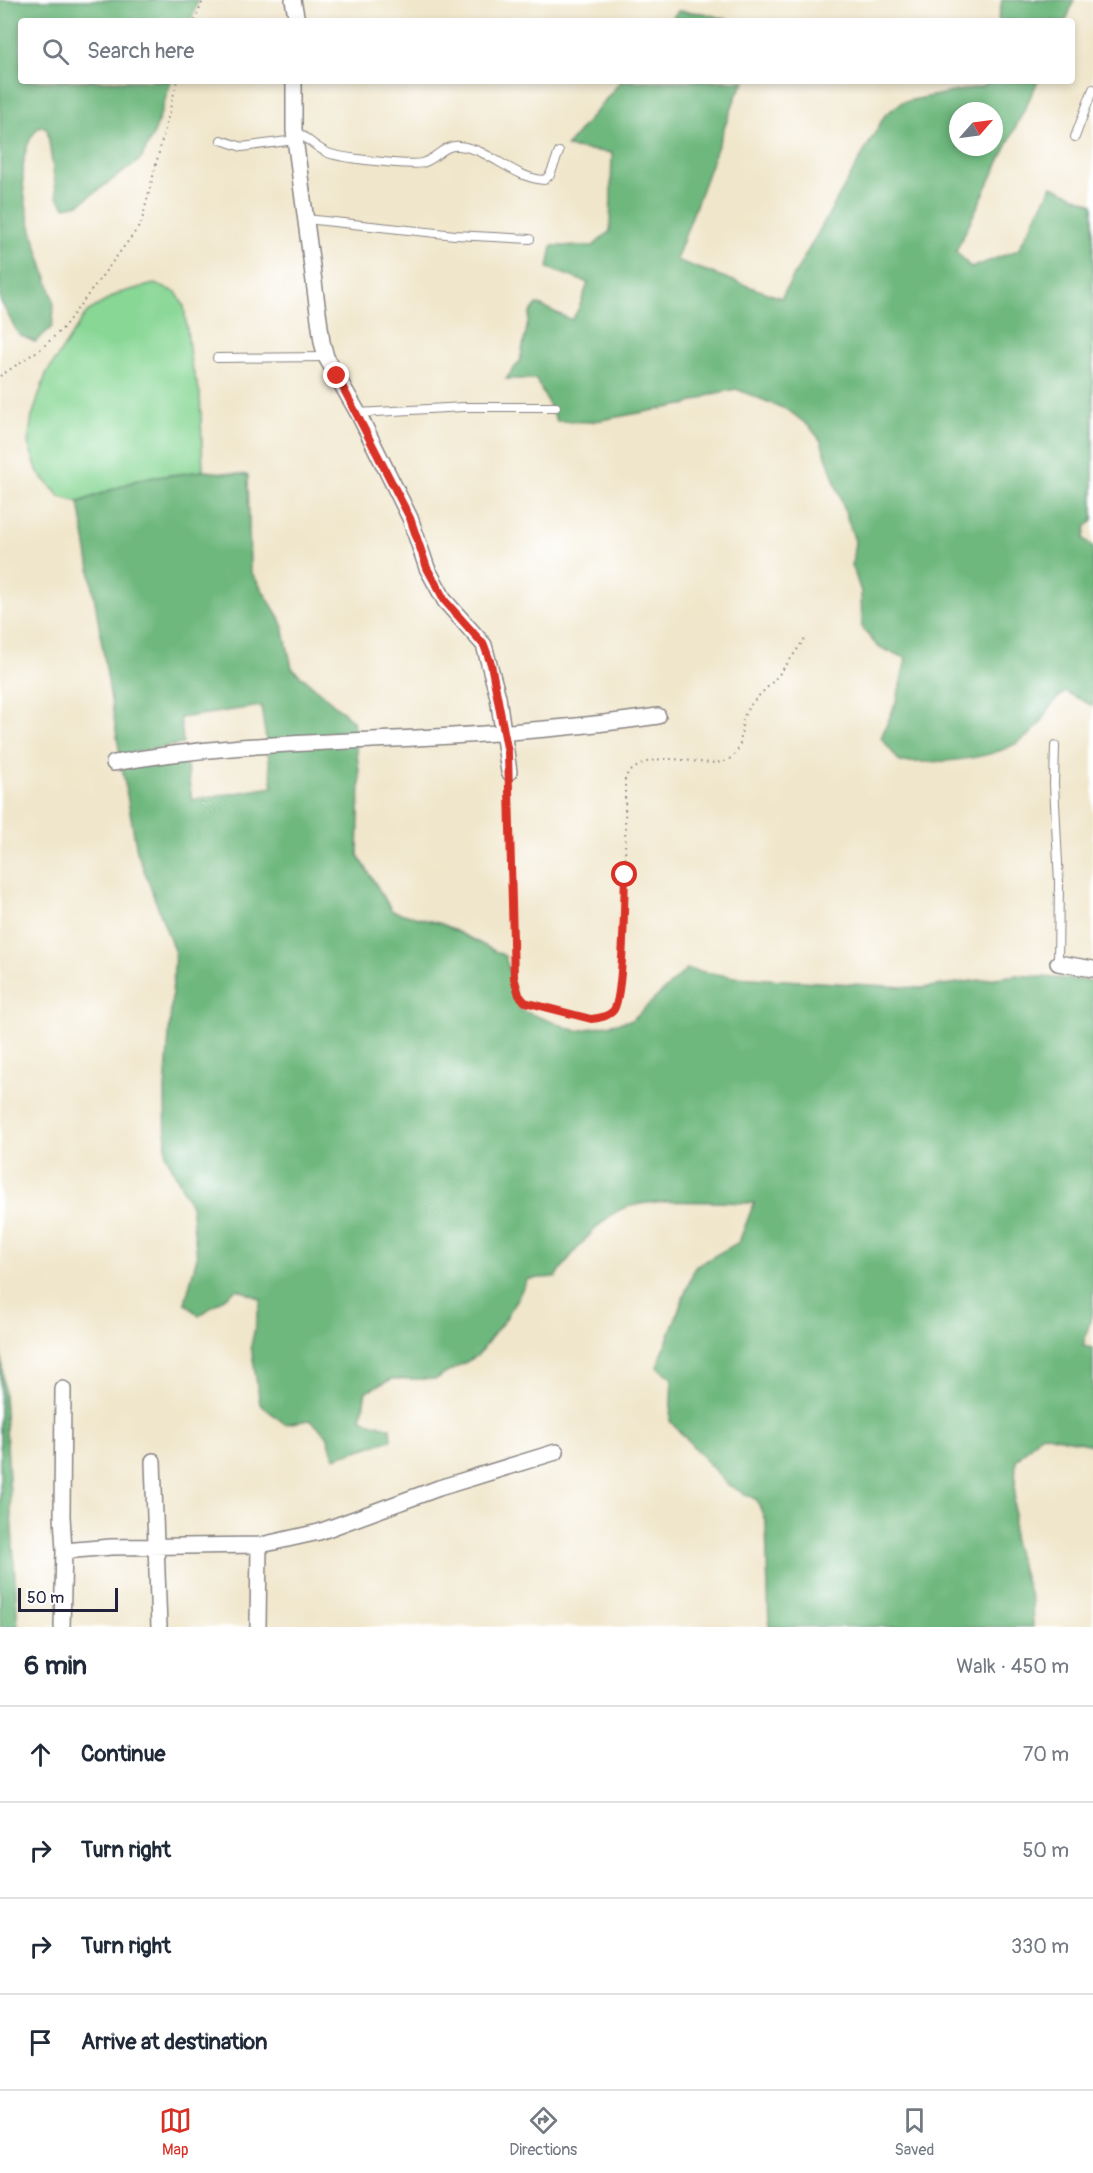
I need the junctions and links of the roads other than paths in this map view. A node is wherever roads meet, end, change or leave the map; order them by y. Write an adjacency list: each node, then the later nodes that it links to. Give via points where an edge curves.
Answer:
1 (293, 0): 2 (street)
2 (296, 18)
3 (294, 84): 5 (street)
4 (1093, 89): 6 (lane)
5 (295, 135): 7 (lane, via 242,147); 8 (lane, via 334,156 421,164 456,145 480,150 533,179 544,180); 9 (street)
6 (1075, 136)
7 (221, 140)
8 (560, 152)
9 (306, 219): 10 (lane); 11 (street)
10 (530, 239)
11 (326, 357): 12 (lane); 14 (street)
12 (217, 358)
13 (556, 407): 14 (lane)
14 (358, 413): 16 (street, via 410,518 431,577 445,601 484,645)
15 (658, 716): 16 (street)
16 (504, 733): 18 (street, via 235,746 176,751); 19 (street)
17 (1055, 746): 20 (lane)
18 (114, 763)
19 (509, 772)
20 (1058, 963): 21 (street)
21 (1093, 969)
22 (63, 1389): 27 (street)
23 (556, 1452): 26 (street, via 439,1488 319,1532)
24 (153, 1461): 25 (street)
25 (157, 1545): 26 (street); 27 (street); 29 (street)
26 (259, 1545): 30 (street)
27 (64, 1551): 28 (street)
28 (62, 1627)
29 (159, 1627)
30 (258, 1627)

